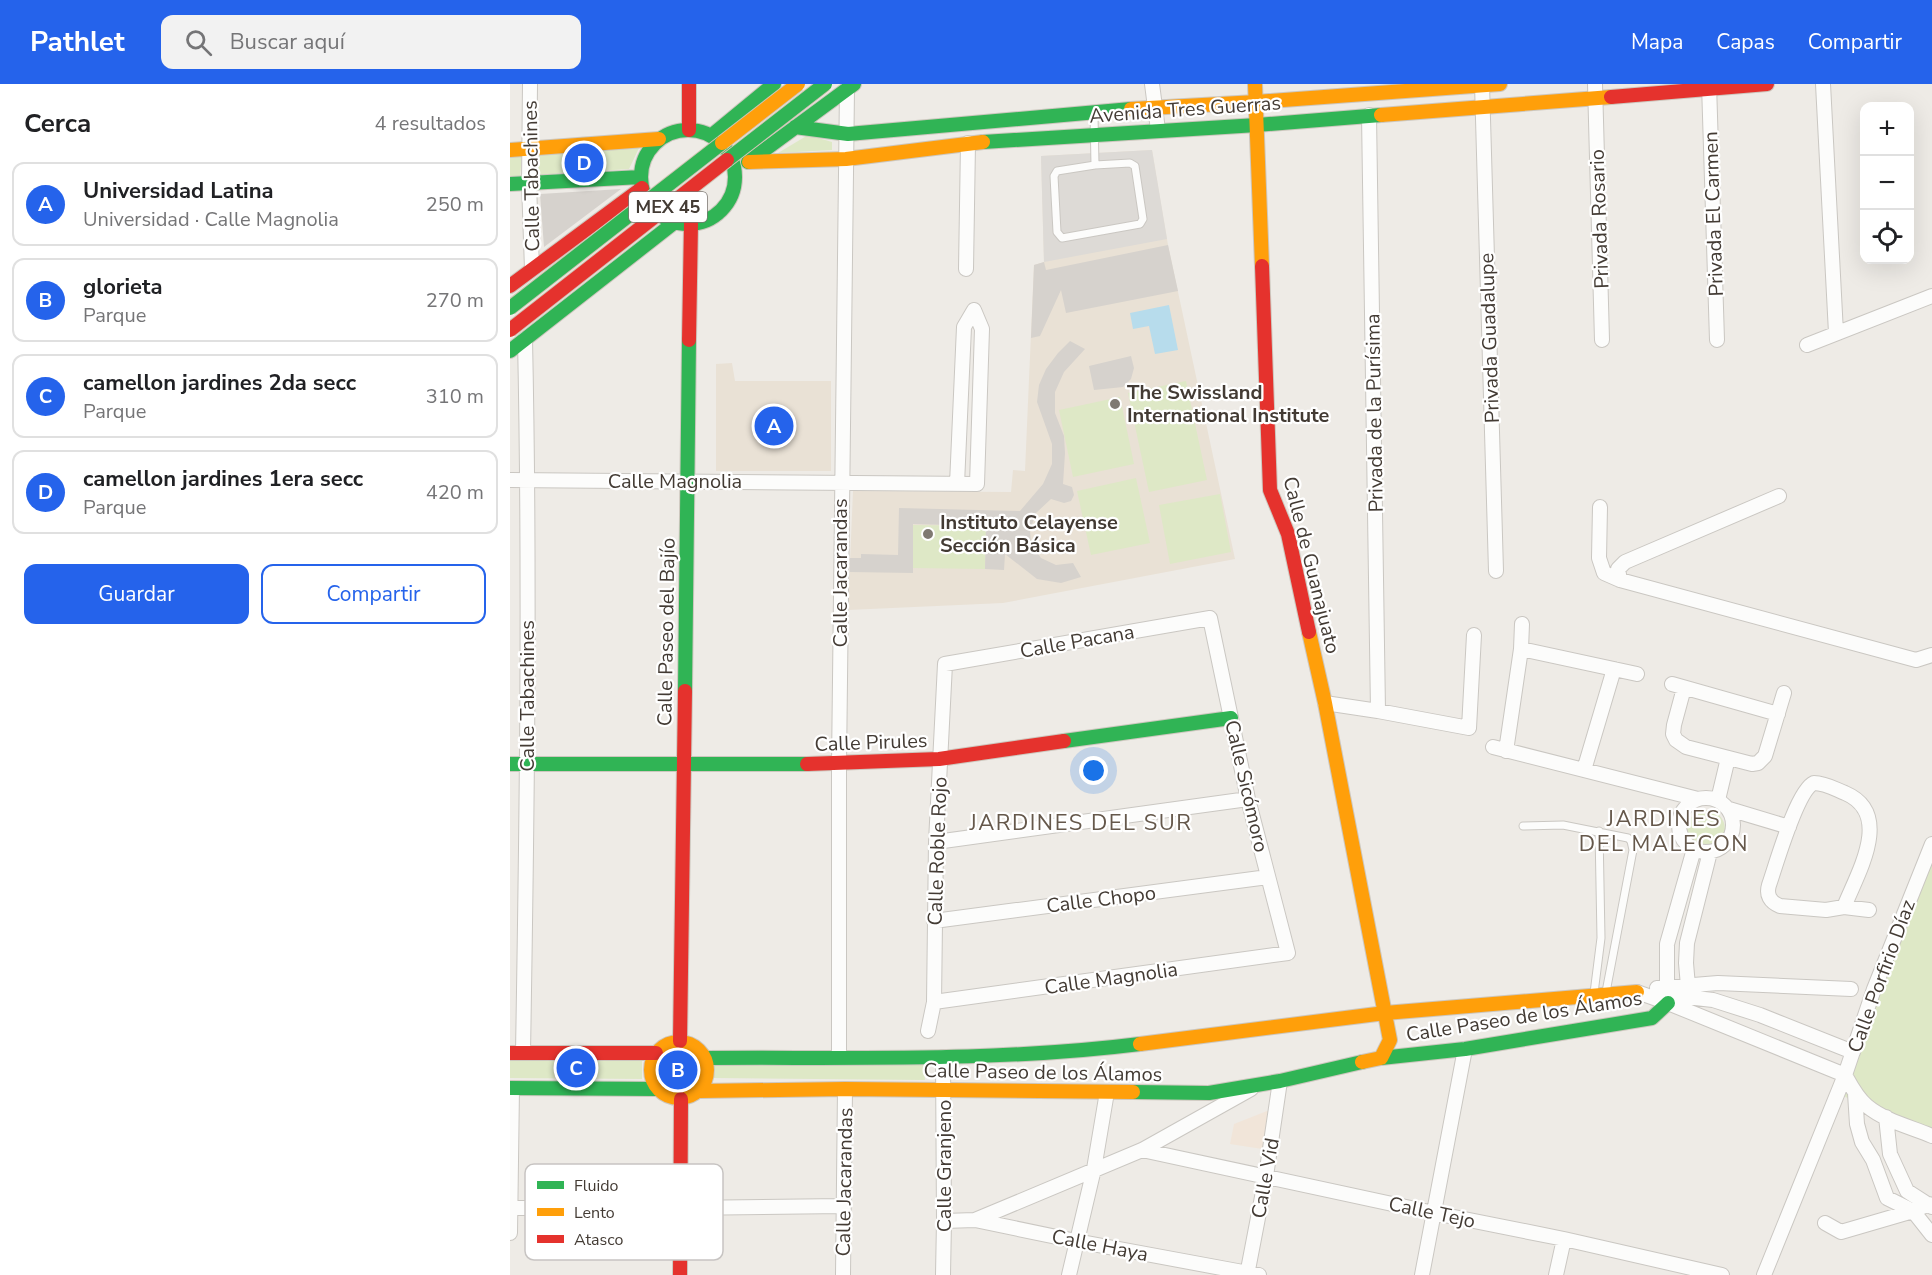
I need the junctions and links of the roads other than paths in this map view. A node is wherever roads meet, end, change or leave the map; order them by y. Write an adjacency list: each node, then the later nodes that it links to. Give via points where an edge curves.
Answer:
1 (530, 84): 30 (street, Calle Tabachines)
2 (689, 84): 23 (main road)
3 (798, 84): 47 (main road, MEX 45, bridge)
4 (825, 84): 48 (main road, MEX 45, bridge)
5 (1152, 84): 18 (street)
6 (1255, 84): 16 (main road, Calle de Guanajuato)
7 (1500, 84): 10 (main road, Avenida Tres Guerras)
8 (1767, 84): 11 (main road, Avenida Tres Guerras)
9 (1823, 84): 49 (street)
10 (1482, 85): 14 (main road, Avenida Tres Guerras); 17 (street, Privada Guadalupe)
11 (1709, 86): 15 (main road, Avenida Tres Guerras); 52 (street, Privada El Carmen)
12 (850, 87): 22 (main road); 25 (street, Calle Jacarandas)
13 (770, 88): 22 (street, via 766,112 771,121); 27 (main road)
14 (1369, 88): 16 (main road, Avenida Tres Guerras); 20 (main road)
15 (1595, 91): 17 (main road, Avenida Tres Guerras); 51 (street, Privada Rosario)
16 (1256, 102): 18 (main road, Avenida Tres Guerras); 21 (main road, Calle de Guanajuato)
17 (1483, 105): 20 (main road, Avenida Tres Guerras); 64 (street, Privada Guadalupe)
18 (1155, 107): 19 (main road, Avenida Tres Guerras); 24 (street)
19 (1094, 112): 25 (main road, Avenida Tres Guerras); 26 (lane)
20 (1370, 115): 21 (main road, Avenida Tres Guerras); 78 (street, Privada de la Purísima)
21 (1257, 125): 24 (main road, Avenida Tres Guerras); 77 (main road, Calle de Guanajuato, via 1270,490 1288,534)
22 (795, 128): 25 (main road, Avenida Tres Guerras); 33 (main road)
23 (689, 129): 27 (main road); 28 (main road)
24 (1158, 130): 26 (main road, Avenida Tres Guerras)
25 (848, 134): 32 (street, Calle Jacarandas)
26 (1095, 134): 29 (main road, Avenida Tres Guerras); 34 (lane)
27 (711, 135): 35 (main road, via 728,151)
28 (659, 139): 30 (main road); 36 (main road, via 643,163)
29 (968, 144): 32 (main road, Avenida Tres Guerras); 42 (street)
30 (530, 149): 31 (main road); 37 (street, Calle Tabachines)
31 (510, 150)
32 (846, 159): 33 (main road, Avenida Tres Guerras); 60 (street, Calle Jacarandas)
33 (749, 162): 35 (main road)
34 (1095, 165): 34 (lane, via 1057,171 1054,176 1057,232 1062,238 1140,224 1143,219 1135,166)
35 (735, 172): 40 (main road, via 728,201 718,212)
36 (641, 182): 37 (main road); 39 (main road, via 653,209); 41 (main road)
37 (529, 183): 38 (main road); 43 (street, Calle Tabachines)
38 (510, 184)
39 (675, 222): 40 (main road); 44 (main road)
40 (691, 224): 59 (main road, Calle Paseo del Bajío)
41 (588, 227): 43 (main road); 44 (main road, via 603,247)
42 (966, 268)
43 (532, 269): 45 (main road)
44 (611, 271): 50 (main road)
45 (510, 286)
46 (1932, 296): 49 (street)
47 (510, 308)
48 (510, 330)
49 (1836, 333): 53 (street)
50 (525, 339): 54 (main road); 58 (street, Calle Tabachines)
51 (1602, 340)
52 (1717, 340)
53 (1807, 345)
54 (510, 351)
55 (960, 399): 56 (street); 56 (street, via 964,327 974,310 982,329); 61 (street)
56 (980, 399): 61 (street, via 977,484)
57 (510, 480): 58 (street, Calle Magnolia)
58 (528, 480): 59 (street, Calle Magnolia); 85 (street, Calle Tabachines)
59 (688, 480): 60 (street, Calle Magnolia); 83 (main road, Calle Paseo del Bajío)
60 (841, 482): 61 (street, Calle Magnolia); 86 (street, Calle Jacarandas)
61 (957, 484)
62 (1779, 496): 65 (street, via 1625,561 1618,569)
63 (1600, 507): 65 (street, via 1599,558 1604,573)
64 (1496, 571)
65 (1620, 580): 71 (street)
66 (1209, 618): 72 (street, Calle Pacana); 80 (street, Calle Sicómoro)
67 (1522, 624): 69 (street)
68 (1474, 635): 78 (street, via 1468,728)
69 (1521, 649): 74 (street); 87 (street, via 1500,749)
70 (1932, 655): 71 (street)
71 (1916, 660): 73 (street)
72 (945, 664): 82 (street, Calle Roble Rojo)
73 (1932, 668)
74 (1614, 669): 75 (street); 87 (street)
75 (1637, 674)
76 (1784, 693): 79 (street)
77 (1325, 703): 78 (street); 116 (main road, Calle de Guanajuato)
78 (1378, 711)
79 (1778, 714): 81 (street, via 1762,760 1752,764); 81 (street, via 1678,686 1673,734 1676,740 1686,747)
80 (1231, 718): 82 (main road, Calle Pirules); 89 (street, Calle Sicómoro)
81 (1728, 758): 91 (street)
82 (939, 759): 86 (main road, Calle Pirules); 98 (street, Calle Roble Rojo)
83 (682, 763): 85 (main road, Calle Pirules); 86 (main road, Calle Pirules); 118 (main road, Calle Paseo del Bajío)
84 (510, 764): 85 (main road, Calle Pirules)
85 (527, 764): 121 (street, Calle Tabachines)
86 (838, 764): 123 (street, Calle Jacarandas)
87 (1584, 770): 88 (street)
88 (1674, 793): 90 (street); 92 (street)
89 (1248, 799): 98 (street); 102 (street, Calle Sicómoro)
90 (1698, 799): 91 (street, via 1708,798); 92 (street)
91 (1723, 805): 93 (street); 97 (street, via 1733,818)
92 (1684, 810): 100 (street, via 1679,828)
93 (1754, 816): 95 (street); 97 (street)
94 (1523, 826): 96 (lane, via 1563,825)
95 (1788, 827): 103 (street, via 1767,891 1769,898 1780,906); 103 (street, via 1805,790 1814,783 1855,797 1863,806 1870,825 1869,845)
96 (1599, 831): 106 (lane); 107 (lane, via 1628,838 1633,846)
97 (1732, 836): 101 (street, via 1719,850)
98 (936, 842): 105 (street, Calle Roble Rojo)
99 (1932, 844): 120 (street, Calle Porfirio Díaz)
100 (1694, 849): 101 (street); 110 (street, via 1666,944)
101 (1710, 852): 109 (street, via 1687,943)
102 (1268, 877): 105 (street, Calle Chopo); 108 (street, Calle Sicómoro)
103 (1844, 908): 104 (street)
104 (1869, 910)
105 (934, 921): 114 (street, Calle Roble Rojo)
106 (1601, 938): 107 (lane); 113 (lane)
107 (1617, 939): 113 (lane)
108 (1288, 953): 114 (street, Calle Magnolia)
109 (1688, 986): 110 (street, Calle Paseo de los Álamos); 111 (street, Calle Paseo de los Álamos, via 1719,983)
110 (1667, 987): 112 (street, Calle Paseo de los Álamos)
111 (1851, 989)
112 (1637, 992): 113 (main road, Calle Paseo de los Álamos); 115 (street, Calle Paseo de los Álamos); 120 (street, Calle Paseo de los Álamos, via 1713,1000)
113 (1600, 994): 116 (main road, Calle Paseo de los Álamos)
114 (934, 1002): 117 (street, Calle Roble Rojo)
115 (1668, 1003): 119 (main road, Calle Paseo de los Álamos, via 1652,1018); 127 (street, Calle Paseo de los Álamos)
116 (1385, 1013): 124 (main road, Calle Paseo de los Álamos, via 1097,1049); 126 (main road, Calle Paseo de los Álamos, via 1390,1040)
117 (928, 1031)
118 (680, 1041): 122 (main road, via 666,1044); 125 (main road, via 695,1046)
119 (1466, 1048): 126 (main road, Calle Paseo de los Álamos); 153 (street)
120 (1853, 1052): 127 (street, Calle Porfirio Díaz)
121 (516, 1053): 122 (main road)
122 (656, 1053): 131 (main road, via 651,1078)
123 (839, 1057): 124 (main road, Calle Paseo de los Álamos); 125 (main road, Calle Paseo de los Álamos)
124 (943, 1057): 134 (street, Calle Granjeno)
125 (706, 1058): 133 (main road, via 708,1075)
126 (1381, 1058): 128 (main road, Calle Paseo de los Álamos)
127 (1845, 1075): 136 (street); 169 (street, Calle Porfirio Díaz)
128 (1280, 1081): 129 (main road, Calle Paseo de los Álamos); 145 (street, Calle Vid)
129 (1258, 1086): 135 (main road, Calle Paseo de los Álamos, via 1209,1093); 140 (street)
130 (511, 1088): 131 (main road); 151 (street)
131 (657, 1089): 137 (main road, via 668,1097)
132 (845, 1089): 133 (main road, Calle Paseo de los Álamos); 134 (main road, Calle Paseo de los Álamos); 148 (street, Calle Jacarandas)
133 (700, 1091): 137 (main road)
134 (944, 1091): 135 (main road, Calle Paseo de los Álamos); 155 (street, Calle Granjeno)
135 (1107, 1092): 144 (street)
136 (1855, 1093): 138 (street); 142 (street, via 1857,1124)
137 (681, 1099): 143 (main road)
138 (1886, 1117): 139 (street); 141 (street)
139 (1932, 1136)
140 (1142, 1150): 144 (street); 145 (street, Calle Tejo)
141 (1890, 1155): 142 (street); 146 (street)
142 (1873, 1160): 147 (street)
143 (680, 1164)
144 (1094, 1169): 154 (street); 161 (street)
145 (1266, 1176): 153 (street, Calle Tejo); 162 (street, Calle Vid)
146 (1907, 1191): 147 (street); 149 (street)
147 (1887, 1198): 152 (street); 156 (street)
148 (843, 1206): 150 (street); 163 (street, Calle Jacarandas)
149 (1930, 1206): 152 (street)
150 (723, 1207)
151 (510, 1208): 158 (street)
152 (1913, 1211): 156 (street); 159 (street)
153 (1434, 1213): 160 (street, Calle Tejo); 166 (street)
154 (975, 1220): 155 (street); 161 (street, Calle Haya)
155 (944, 1221): 164 (street, Calle Granjeno)
156 (1876, 1221): 157 (street, via 1841,1232)
157 (1825, 1223)
158 (510, 1233)
159 (1932, 1235)
160 (1564, 1239): 167 (street); 168 (street, Calle Tejo)
161 (1076, 1241): 162 (street, Calle Haya); 165 (street)
162 (1251, 1274)
163 (843, 1275)
164 (943, 1275)
165 (1069, 1275)
166 (1422, 1275)
167 (1556, 1275)
168 (1722, 1275)
169 (1764, 1275)

